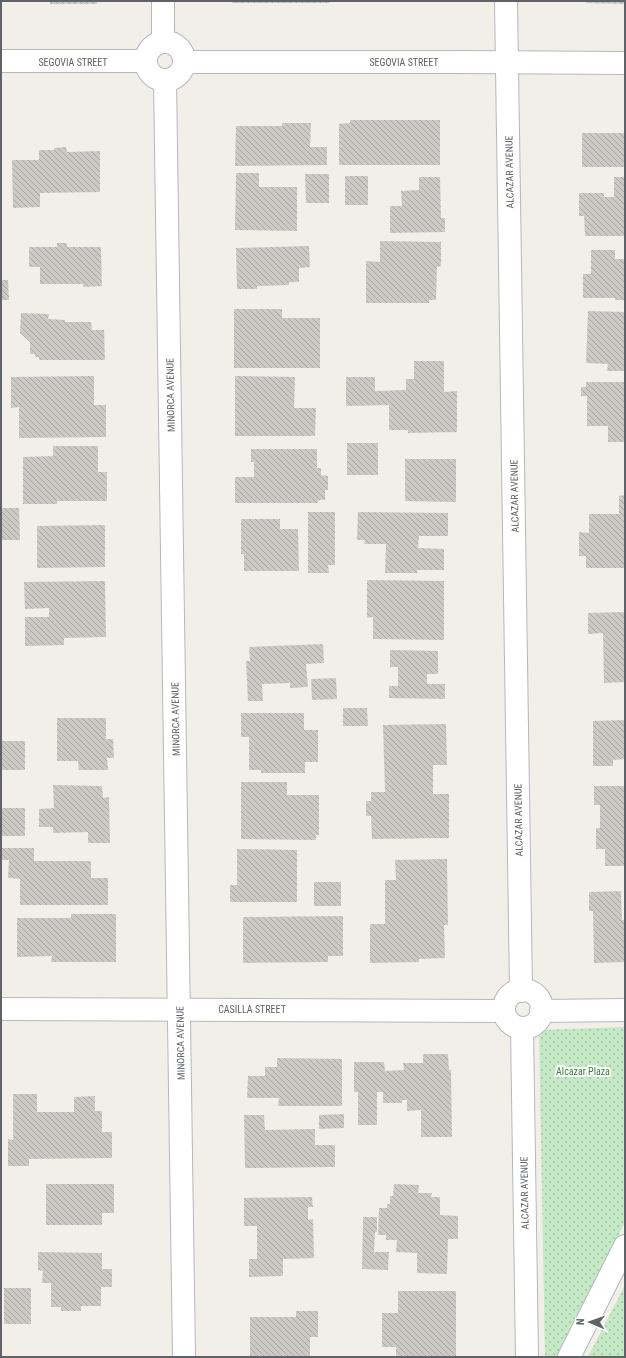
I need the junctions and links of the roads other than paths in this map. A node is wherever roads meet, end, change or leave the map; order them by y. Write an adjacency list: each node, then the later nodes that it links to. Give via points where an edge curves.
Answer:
1 (163, 1): 3 (street)
2 (506, 1): 7 (street, ALCAZAR AVENUE)
3 (163, 41): 5 (street, via 150,48); 6 (street, via 172,42 180,48)
4 (1, 61): 5 (street, SEGOVIA STREET)
5 (145, 62): 9 (street, via 146,68 154,77)
6 (184, 62): 7 (street, SEGOVIA STREET); 9 (street, via 180,73 171,80)
7 (507, 62): 8 (street, SEGOVIA STREET); 10 (street, ALCAZAR AVENUE)
8 (625, 63)
9 (165, 80): 12 (street, MINORCA AVENUE)
10 (521, 990): 14 (street, via 508,997); 15 (street, via 536,996)
11 (1, 1008): 12 (street, CASILLA STREET)
12 (179, 1009): 14 (street, CASILLA STREET); 18 (street, MINORCA AVENUE)
13 (625, 1010): 15 (street)
14 (504, 1011): 16 (street, via 512,1025)
15 (542, 1011): 16 (street, via 535,1024)
16 (522, 1028): 19 (street, ALCAZAR AVENUE)
17 (625, 1246): 20 (street)
18 (184, 1357)
19 (527, 1357)
20 (569, 1357)

